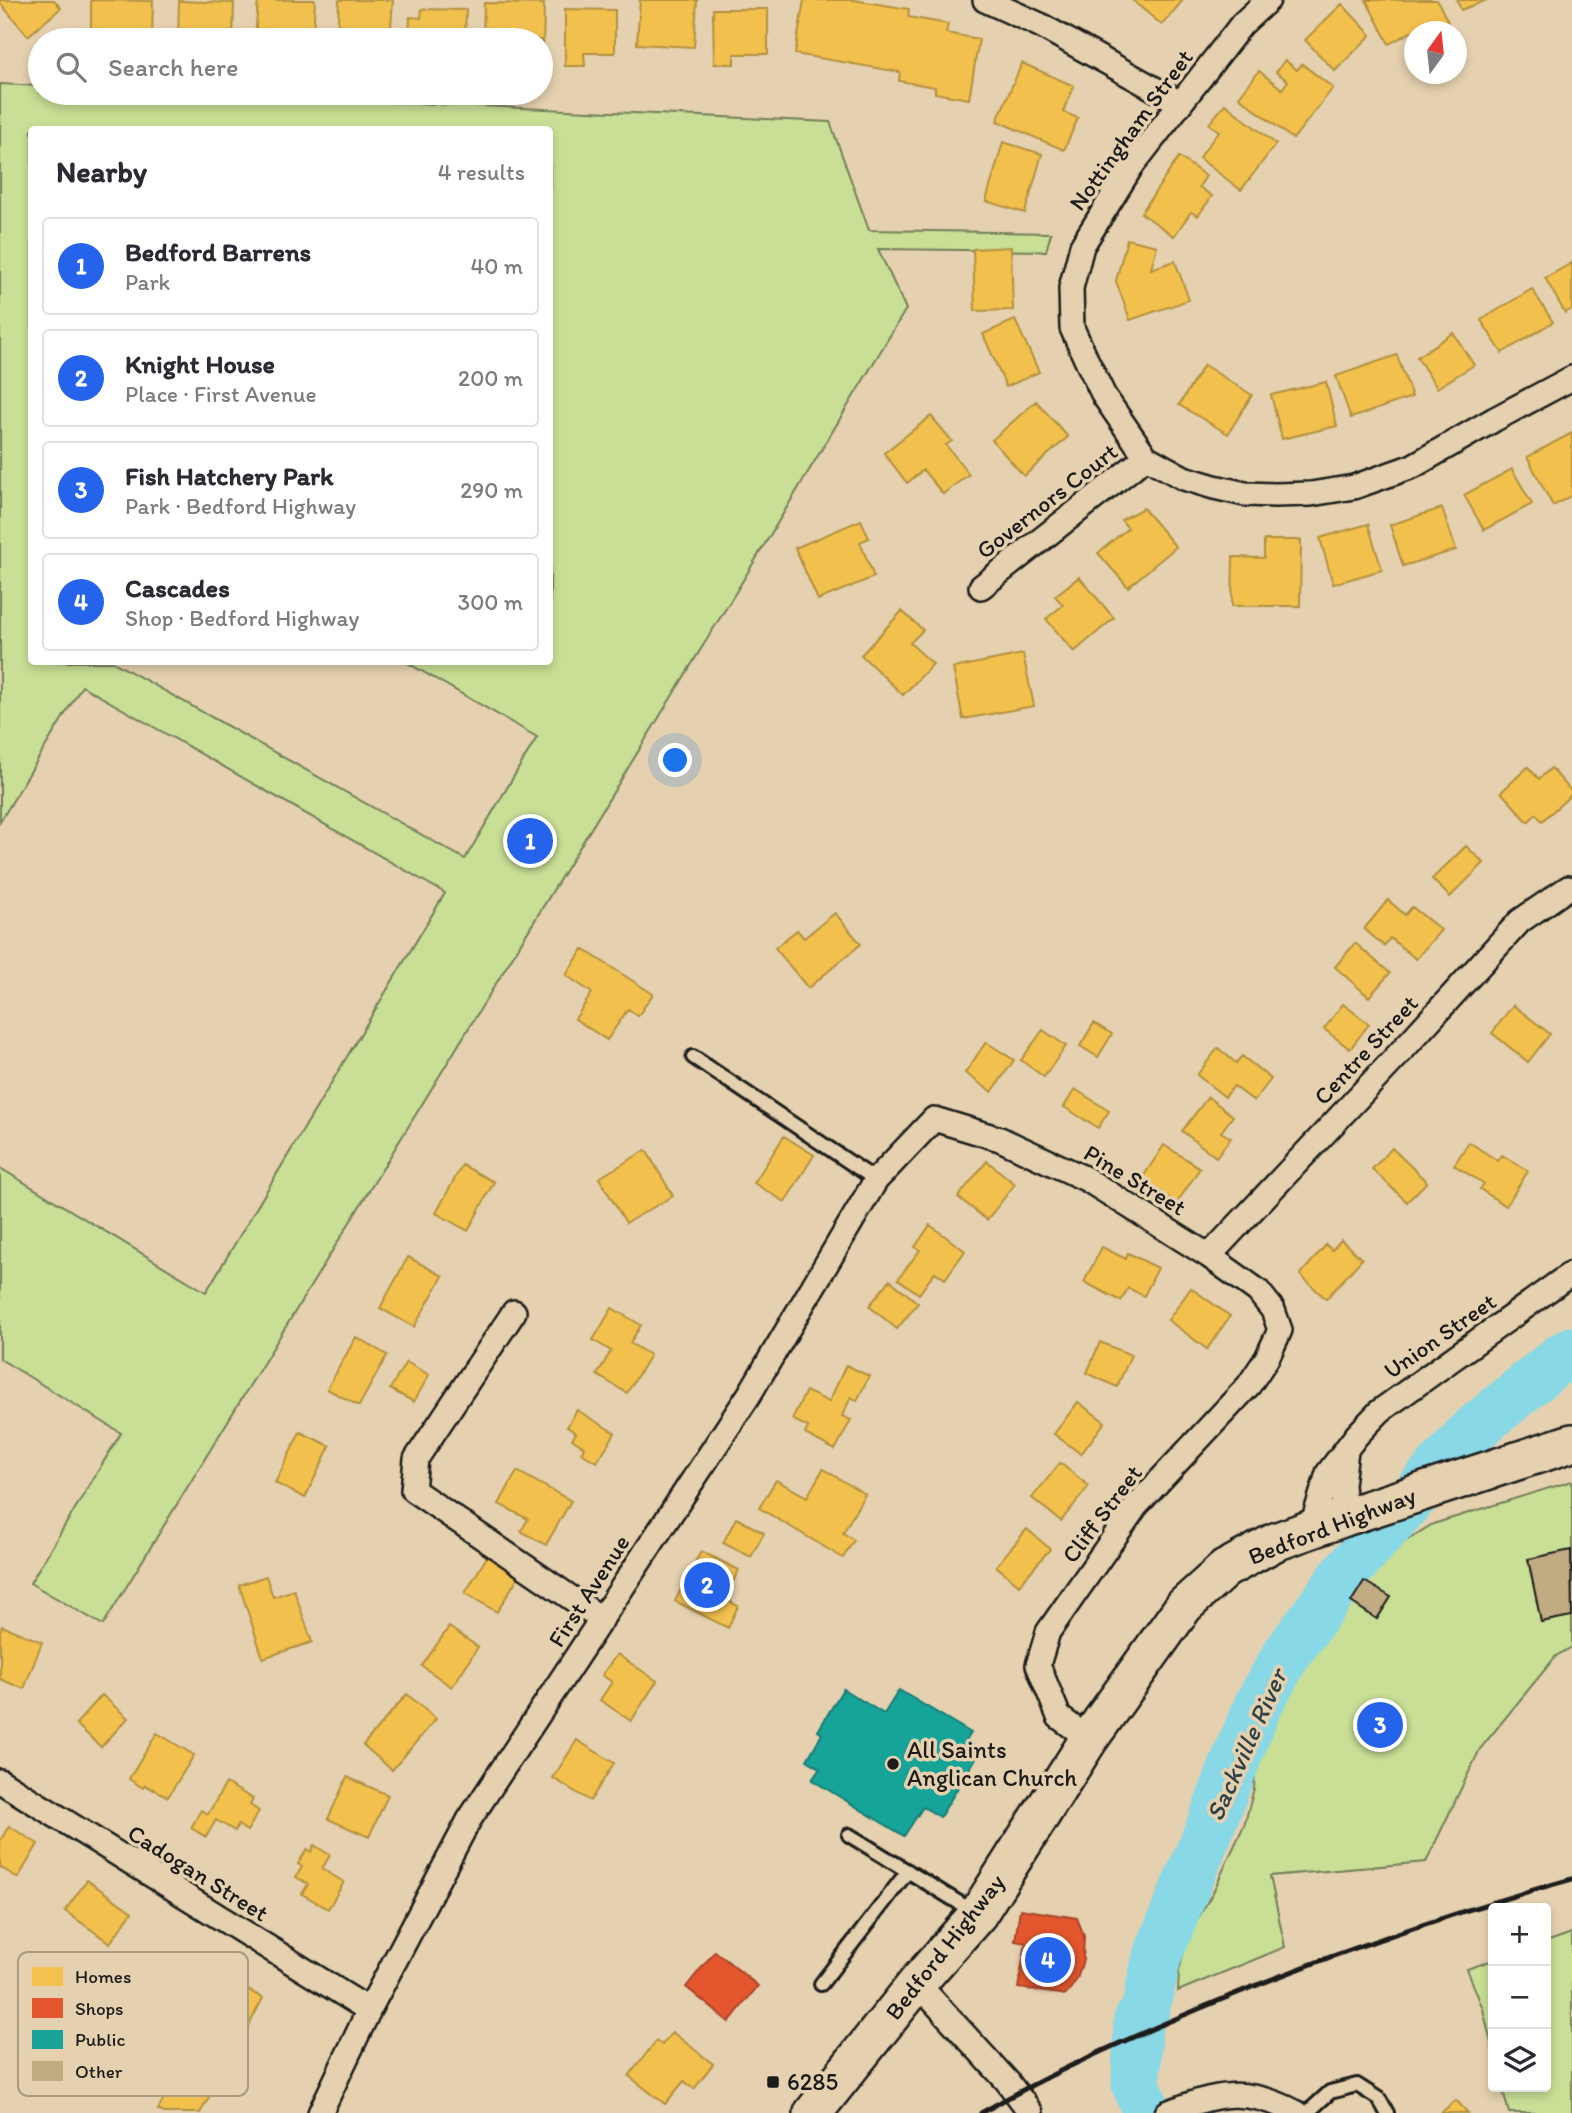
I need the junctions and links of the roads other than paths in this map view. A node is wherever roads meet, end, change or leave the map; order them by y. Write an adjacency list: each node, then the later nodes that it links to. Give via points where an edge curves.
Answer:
1 (985, 0): 3 (street, via 1040,25)
2 (1268, 0): 3 (street, Nottingham Street, via 1242,24)
3 (1180, 103): 5 (street, Nottingham Street, via 1131,167 1082,246 1071,288 1072,328 1104,396)
4 (1572, 379): 5 (street, Nottingham Street, via 1413,466 1354,487 1311,494 1245,494 1184,478)
5 (1146, 457): 6 (street, Governors Court)
6 (981, 587)
7 (1568, 888): 11 (street, Centre Street, via 1520,921)
8 (693, 1057): 10 (lane)
9 (934, 1119): 10 (street, First Avenue); 11 (street, Pine Street, via 1000,1139 1086,1179)
10 (876, 1180): 19 (street, First Avenue, via 749,1395)
11 (1209, 1256): 14 (street, Pine Street, via 1258,1291 1273,1310)
12 (1572, 1273): 16 (street, Union Street, via 1380,1411)
13 (514, 1312): 19 (street, via 416,1460 413,1490)
14 (1280, 1330): 20 (street, Cliff Street, via 1249,1385 1136,1506 1048,1632 1038,1665 1059,1717)
15 (1572, 1443): 17 (main road, Bedford Highway)
16 (1346, 1449): 17 (street); 18 (street, Union Street, via 1328,1473)
17 (1345, 1517): 18 (main road, Bedford Highway)
18 (1311, 1529): 20 (main road, Bedford Highway, via 1224,1569 1184,1606)
19 (602, 1619): 27 (street, First Avenue, via 469,1820)
20 (1089, 1739): 24 (main road, Bedford Highway)
21 (0, 1781): 27 (street, Cadogan Street)
22 (849, 1835): 23 (lane)
23 (908, 1871): 24 (lane); 26 (lane)
24 (978, 1914): 25 (main road, Bedford Highway)
25 (917, 1983): 29 (main road, Bedford Highway); 30 (street)
26 (821, 1984)
27 (369, 2010): 28 (street, First Avenue)
28 (320, 2113)
29 (813, 2113)
30 (1031, 2113)
31 (1167, 2113): 32 (street, via 1226,2094 1277,2102)
32 (1297, 2113)
33 (1307, 2113): 34 (lane, via 1330,2092 1357,2085 1379,2099)
34 (1387, 2113)

